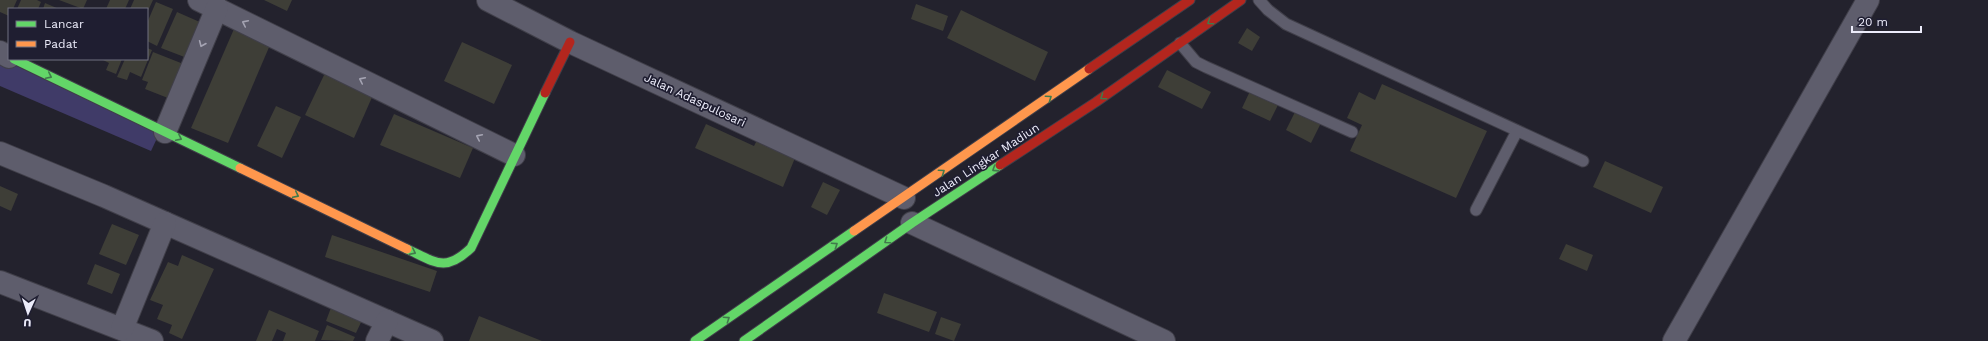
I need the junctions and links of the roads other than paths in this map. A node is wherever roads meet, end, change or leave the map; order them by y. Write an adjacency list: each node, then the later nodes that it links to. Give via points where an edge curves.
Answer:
1 (488, 0): 7 (street, Jalan Adaspulosari)
2 (1190, 0): 16 (main road, Jalan Lingkar Madiun, one-way to 2)
3 (1241, 0): 8 (main road, Jalan Lingkar Madiun, one-way to 8)
4 (1259, 0): 10 (lane, via 1286,24)
5 (1868, 0): 29 (street)
6 (208, 4): 11 (street, one-way to 11); 14 (street, one-way to 6)
7 (570, 42): 14 (main road); 16 (street, Jalan Adaspulosari)
8 (1180, 43): 12 (lane, via 1196,62 1206,68); 19 (main road, Jalan Lingkar Madiun, one-way to 19, via 1090,106)
9 (16, 60): 11 (main road, one-way to 11)
10 (1518, 131): 15 (lane); 17 (lane)
11 (165, 132): 14 (main road, one-way to 14, via 438,264 460,259 471,248)
12 (1352, 132)
13 (0, 153): 18 (street)
14 (514, 155)
15 (1583, 161)
16 (904, 198): 26 (main road, Jalan Lingkar Madiun, one-way to 16)
17 (1476, 210)
18 (165, 223): 21 (street); 22 (street)
19 (912, 223): 27 (main road, Jalan Lingkar Madiun, one-way to 27); 28 (street)
20 (0, 282): 22 (street)
21 (387, 321): 24 (street); 25 (street)
22 (122, 329): 23 (street)
23 (152, 341)
24 (377, 341)
25 (432, 341)
26 (695, 341)
27 (744, 341)
28 (1164, 341)
29 (1674, 341)

